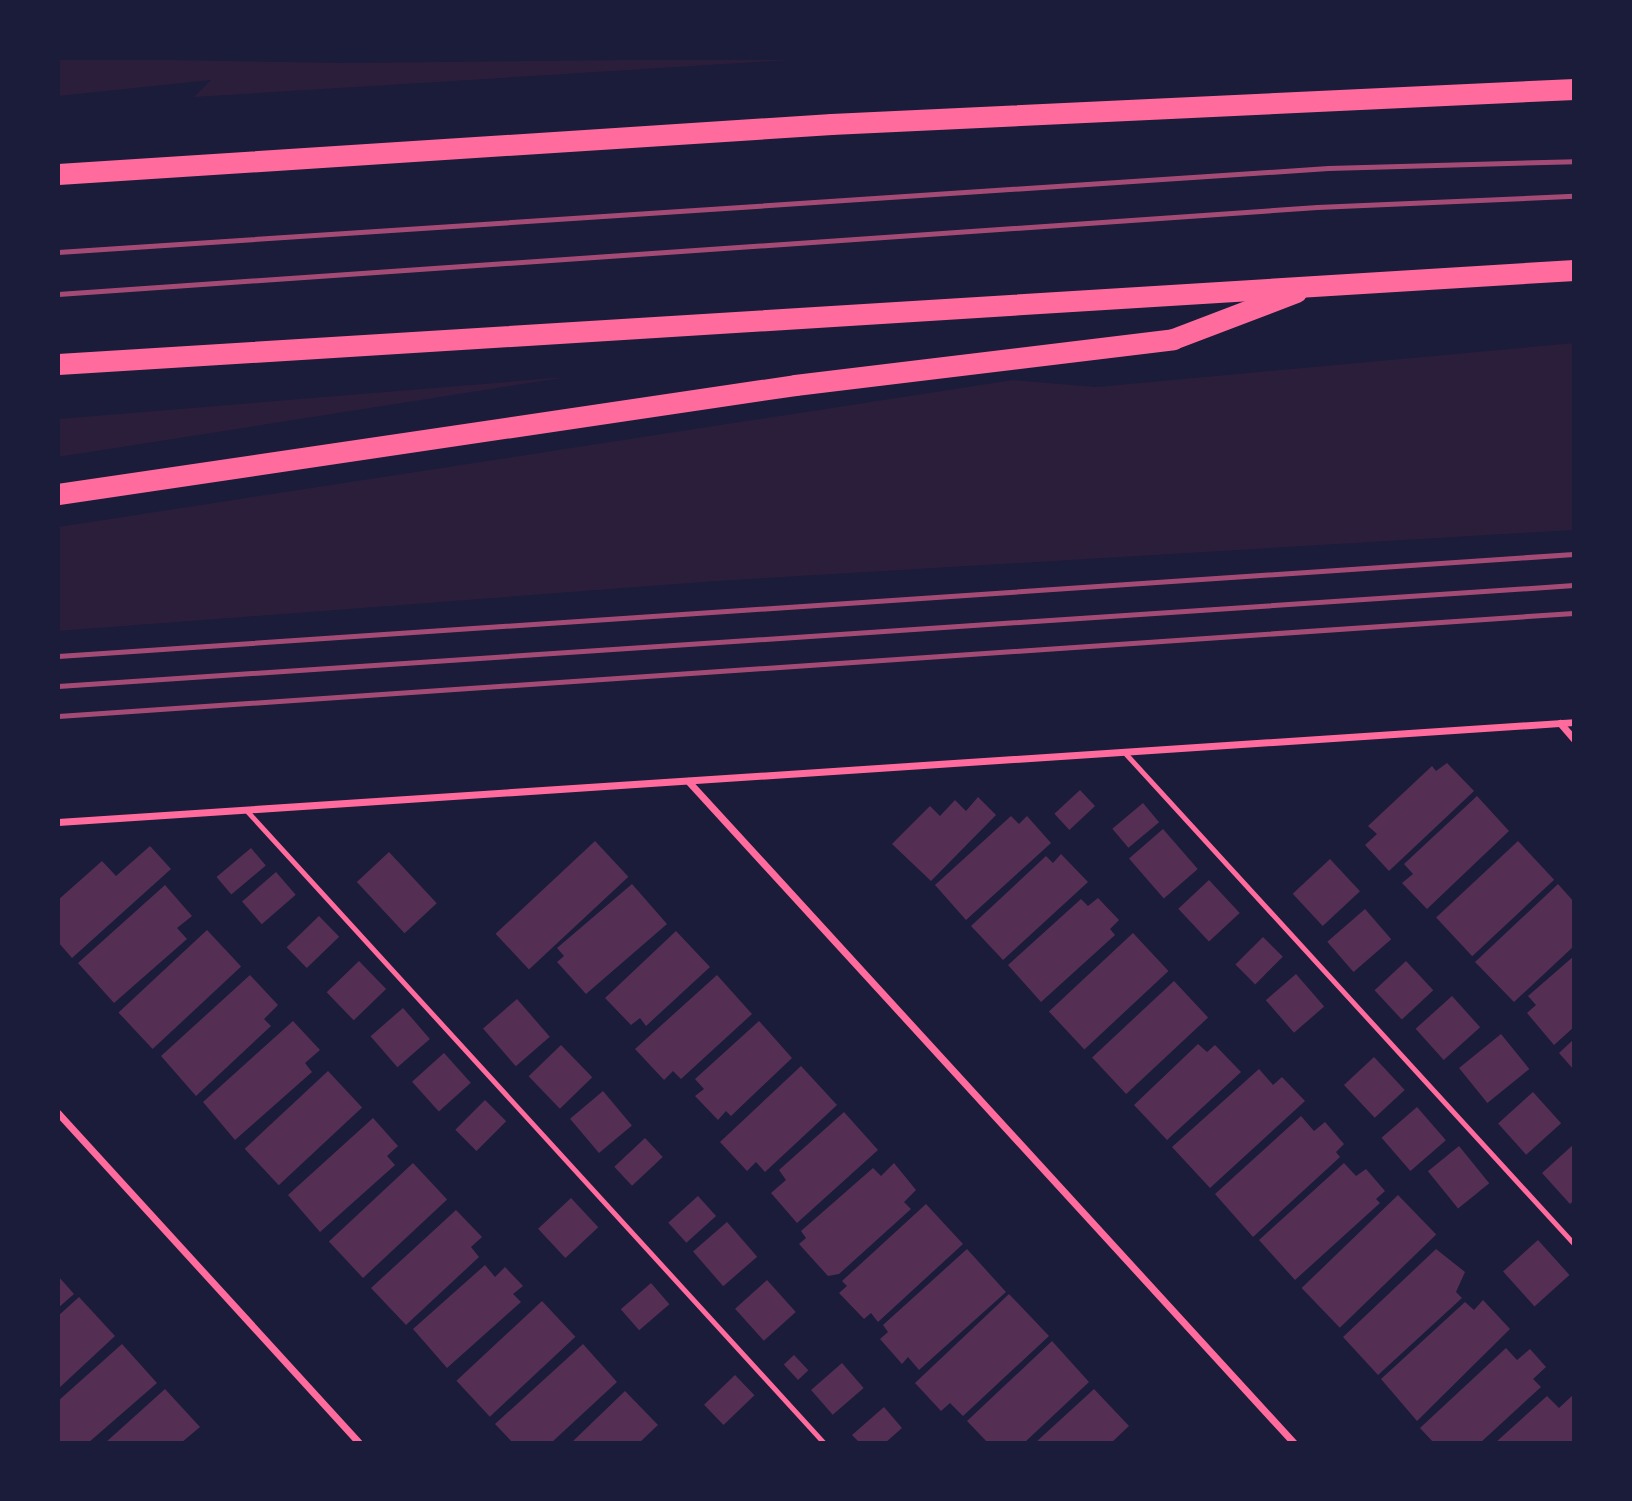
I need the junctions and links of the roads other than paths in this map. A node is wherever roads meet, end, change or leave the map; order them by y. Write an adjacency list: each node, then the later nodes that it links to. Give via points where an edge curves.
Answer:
1 (1574, 89): 2 (highway, via 858,122)
2 (58, 174)
3 (1574, 270): 4 (highway)
4 (1315, 285): 5 (highway); 6 (highway, via 1173,338 795,385)
5 (58, 364)
6 (58, 494)
7 (1574, 722): 8 (street)
8 (1560, 723): 9 (street); 10 (street)
9 (1574, 739)
10 (1124, 752): 11 (street); 15 (lane)
11 (688, 781): 12 (street); 18 (street)
12 (246, 810): 13 (street); 17 (lane)
13 (58, 822)
14 (58, 1113): 16 (street)
15 (1574, 1244)
16 (359, 1443)
17 (824, 1443)
18 (1294, 1443)

